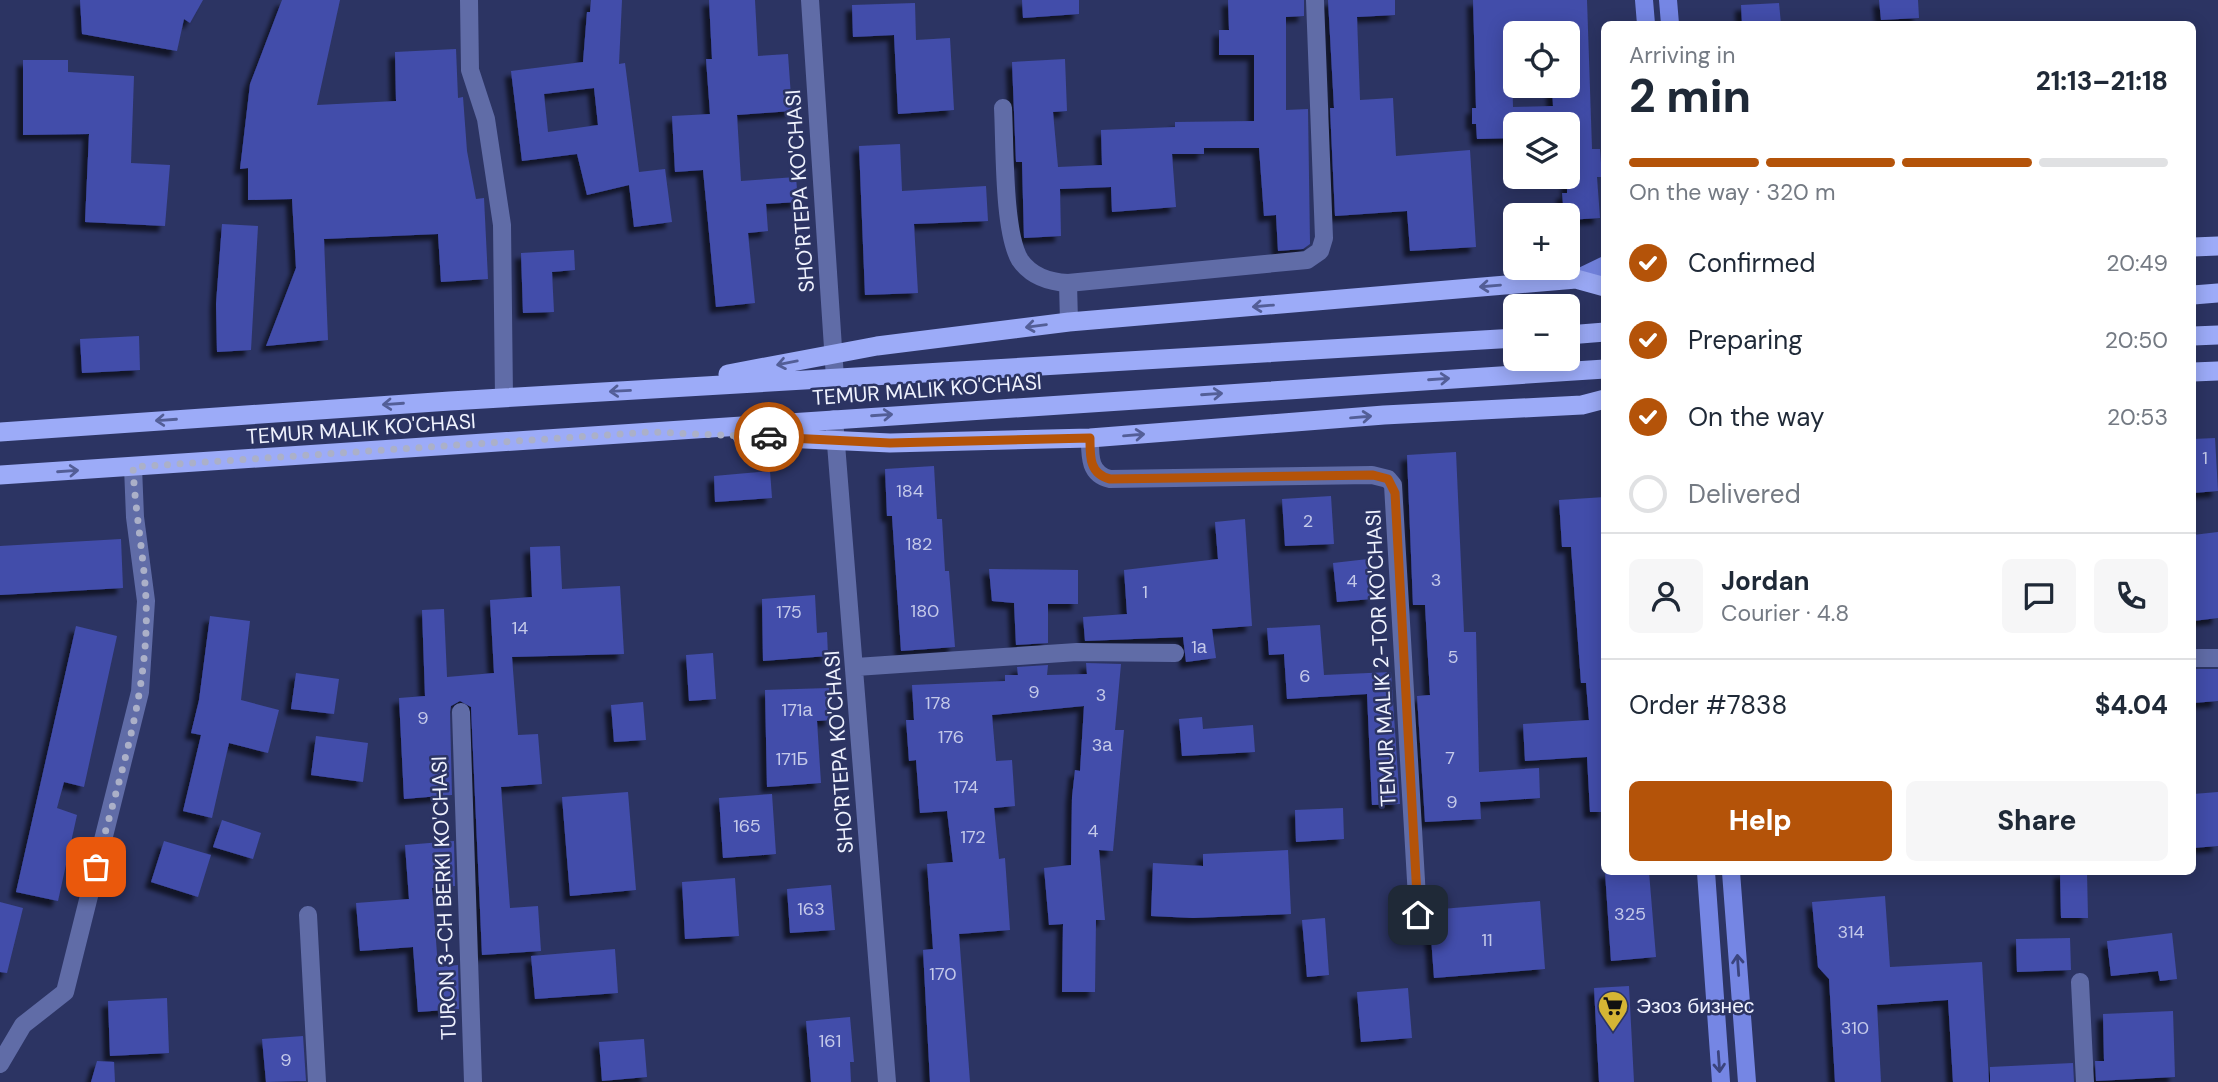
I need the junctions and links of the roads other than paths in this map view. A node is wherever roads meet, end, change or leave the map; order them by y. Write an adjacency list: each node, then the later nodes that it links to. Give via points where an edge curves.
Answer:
1 (469, 0): 31 (street, via 470,70 486,119 502,225)
2 (810, 0): 25 (street, SHO'RTEPA KO'CHASI)
3 (1315, 0): 15 (street, via 1324,238 1320,251 1307,260)
4 (1644, 0): 6 (main road)
5 (1668, 0): 7 (main road)
6 (1646, 21)
7 (1670, 21)
8 (1003, 108): 15 (street, via 1015,248 1035,275)
9 (2218, 246): 10 (highway)
10 (2196, 247)
11 (1601, 267): 12 (main road)
12 (1580, 277)
13 (1564, 280): 19 (highway, one-way to 19)
14 (1579, 280): 16 (highway)
15 (1068, 283): 19 (street)
16 (1601, 287)
17 (2218, 293): 18 (highway)
18 (2196, 295)
19 (1069, 322): 25 (highway, one-way to 25)
20 (1601, 332): 21 (highway)
21 (1580, 334)
22 (2218, 335): 23 (highway)
23 (2196, 336)
24 (1503, 339): 29 (highway, TEMUR MALIK KO'CHASI)
25 (834, 354): 29 (street, SHO'RTEPA KO'CHASI); 30 (highway, one-way to 30)
26 (1601, 369): 35 (highway, TEMUR MALIK KO'CHASI, one-way to 26)
27 (2218, 371): 28 (highway)
28 (2196, 372)
29 (835, 378): 30 (highway, TEMUR MALIK KO'CHASI)
30 (649, 389): 31 (highway, TEMUR MALIK KO'CHASI, one-way to 31)
31 (504, 397): 36 (highway, TEMUR MALIK KO'CHASI, one-way to 36)
32 (1601, 400): 33 (highway)
33 (1582, 405): 34 (main road); 38 (highway, one-way to 33)
34 (1601, 411)
35 (834, 419): 37 (highway, TEMUR MALIK KO'CHASI); 39 (street, SHO'RTEPA KO'CHASI)
36 (0, 432)
37 (650, 432): 39 (highway); 40 (highway, TEMUR MALIK KO'CHASI)
38 (1090, 438): 39 (highway); 50 (street, TEMUR MALIK 2-TOR KO'CHASI, via 1093,467 1110,479 1373,475 1393,485)
39 (836, 440): 45 (street, SHO'RTEPA KO'CHASI)
40 (133, 467): 41 (highway, TEMUR MALIK KO'CHASI, one-way to 40); 52 (street, via 146,601 140,692 65,992 23,1026)
41 (0, 475)
42 (1175, 653): 45 (street, via 1077,652)
43 (2196, 658): 44 (street)
44 (2218, 658)
45 (856, 667): 55 (street, SHO'RTEPA KO'CHASI)
46 (461, 712): 54 (street, TURON 3-CH BERKI KO'CHASI)
47 (1706, 875): 56 (main road, one-way to 56)
48 (1731, 875): 57 (main road, one-way to 48)
49 (308, 915): 53 (street)
50 (1418, 915)
51 (2080, 982): 58 (street)
52 (0, 1064)
53 (317, 1082)
54 (472, 1082)
55 (887, 1082)
56 (1721, 1082)
57 (1747, 1082)
58 (2085, 1082)

